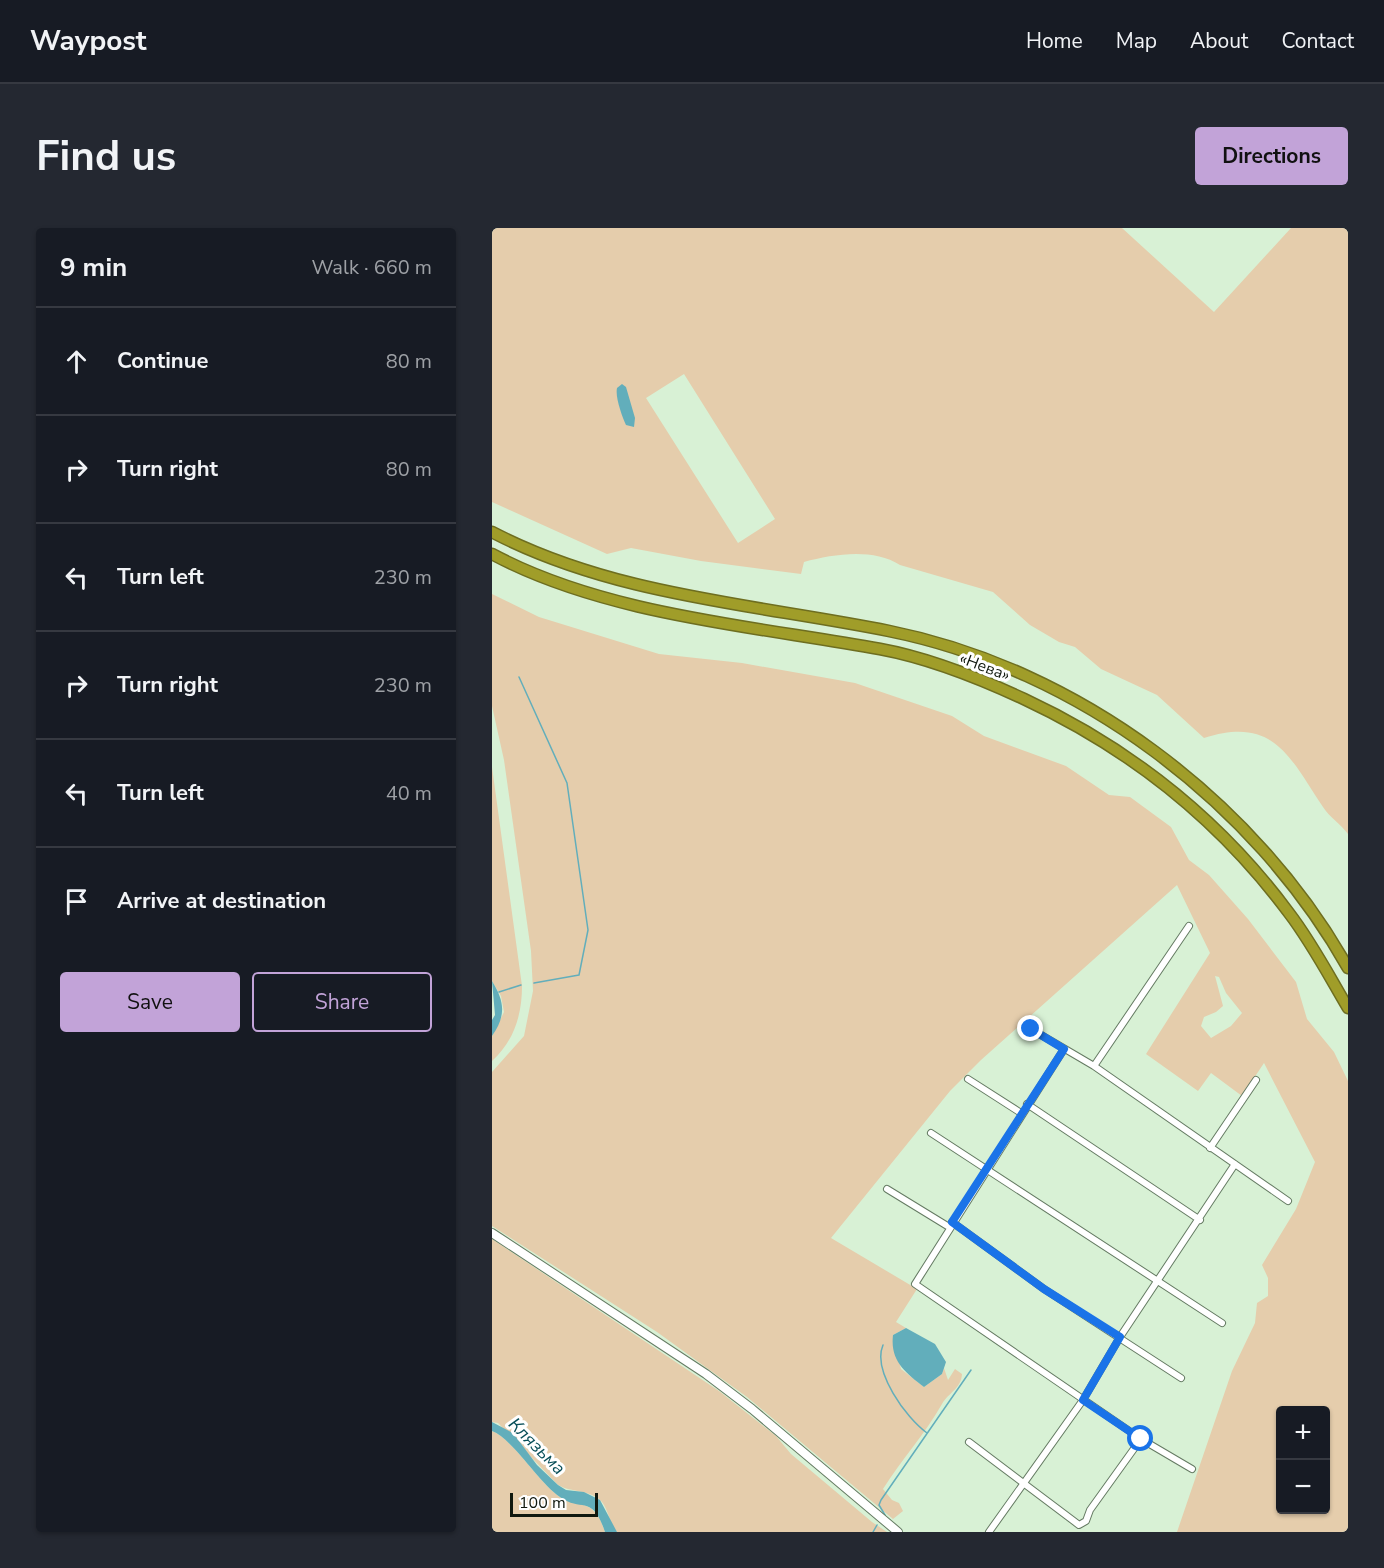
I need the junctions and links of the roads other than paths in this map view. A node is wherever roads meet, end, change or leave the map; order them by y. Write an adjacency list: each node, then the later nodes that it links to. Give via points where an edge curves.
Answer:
1 (492, 532): 4 (highway, «Нева», via 567,564 625,583 891,631 940,645 1007,669 1070,699 1145,744 1229,815 1305,900)
2 (492, 554): 5 (highway, «Нева», via 560,583 619,602 913,658 997,686 1058,715 1138,763 1214,828 1289,913)
3 (1189, 926): 8 (street)
4 (1348, 968)
5 (1348, 1008)
6 (1031, 1029): 7 (street)
7 (1064, 1049): 8 (street); 11 (street)
8 (1094, 1066): 14 (street)
9 (968, 1079): 12 (street)
10 (1256, 1080): 14 (street)
11 (1027, 1104): 12 (street); 19 (street)
12 (1021, 1113): 16 (street)
13 (930, 1133): 16 (street)
14 (1210, 1148): 15 (street)
15 (1235, 1164): 18 (street); 19 (street)
16 (987, 1168): 20 (street); 22 (street)
17 (887, 1189): 20 (street)
18 (1288, 1200)
19 (1200, 1220): 22 (street)
20 (951, 1224): 24 (street); 26 (street, via 915,1284)
21 (492, 1233): 31 (street, via 706,1374)
22 (1159, 1280): 23 (street); 24 (street)
23 (1222, 1323)
24 (1120, 1337): 25 (street); 26 (street)
25 (1181, 1378)
26 (1083, 1400): 27 (street); 30 (street)
27 (1141, 1439): 29 (street); 30 (street, via 1086,1521 1079,1525)
28 (969, 1442): 30 (street)
29 (1192, 1469)
30 (1025, 1482): 32 (street)
31 (898, 1532)
32 (989, 1532)

